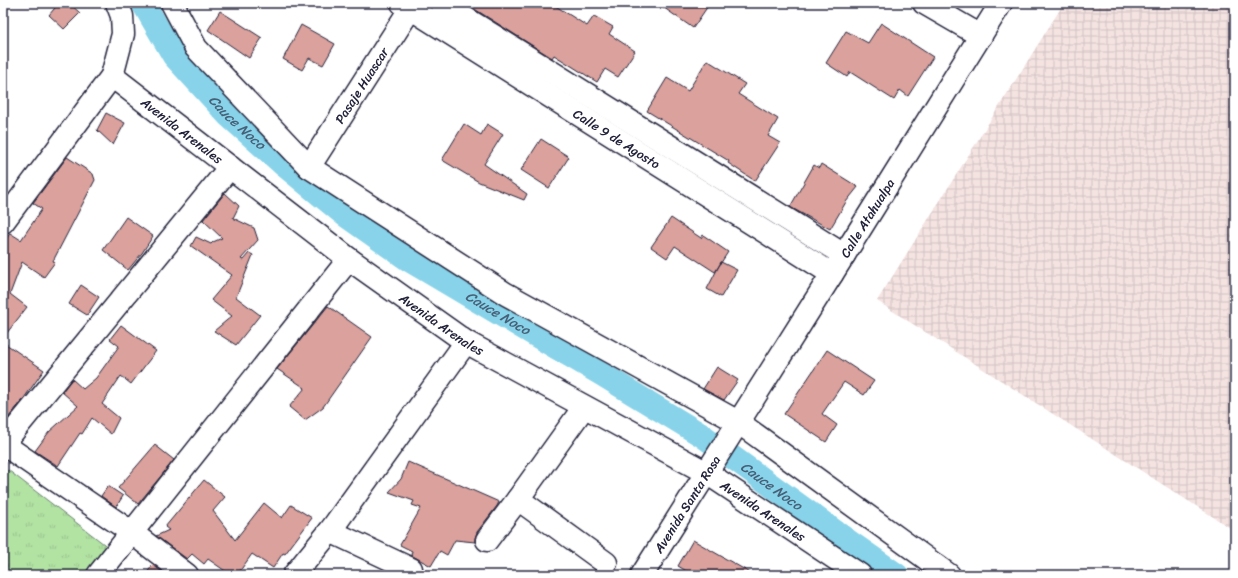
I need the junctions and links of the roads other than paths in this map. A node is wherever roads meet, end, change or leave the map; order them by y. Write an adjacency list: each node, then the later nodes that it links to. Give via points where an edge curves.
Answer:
1 (118, 3): 8 (street, via 123,34)
2 (172, 3): 10 (street, via 196,48)
3 (441, 3): 12 (street, Calle 9 de Agosto)
4 (924, 3): 7 (street)
5 (1001, 3): 7 (street, Calle Atahualpa)
6 (409, 5): 10 (street, Pasaje Huascar); 14 (street, Calle 9 de Agosto)
7 (981, 36): 12 (street, Calle Atahualpa)
8 (112, 76): 9 (street, Avenida Arenales); 11 (street)
9 (230, 167): 13 (street, Avenida Arenales); 18 (street)
10 (309, 167): 17 (street, via 506,294)
11 (3, 222)
12 (844, 256): 14 (street, Calle Atahualpa)
13 (349, 259): 15 (street, Avenida Arenales); 22 (street)
14 (832, 274): 17 (street, Calle Atahualpa)
15 (466, 342): 16 (street, Avenida Arenales); 21 (street)
16 (584, 407): 19 (street, Avenida Arenales); 20 (street)
17 (735, 427): 19 (street, Avenida Santa Rosa); 31 (street)
18 (3, 444): 22 (street)
19 (710, 469): 29 (street, Avenida Santa Rosa); 30 (street, Avenida Arenales)
20 (518, 499): 23 (street); 24 (street)
21 (330, 531): 25 (street); 28 (street)
22 (131, 532): 26 (street); 27 (street)
23 (487, 540)
24 (606, 563)
25 (411, 569)
26 (98, 575)
27 (187, 575)
28 (294, 575)
29 (642, 575)
30 (860, 575)
31 (949, 575)

